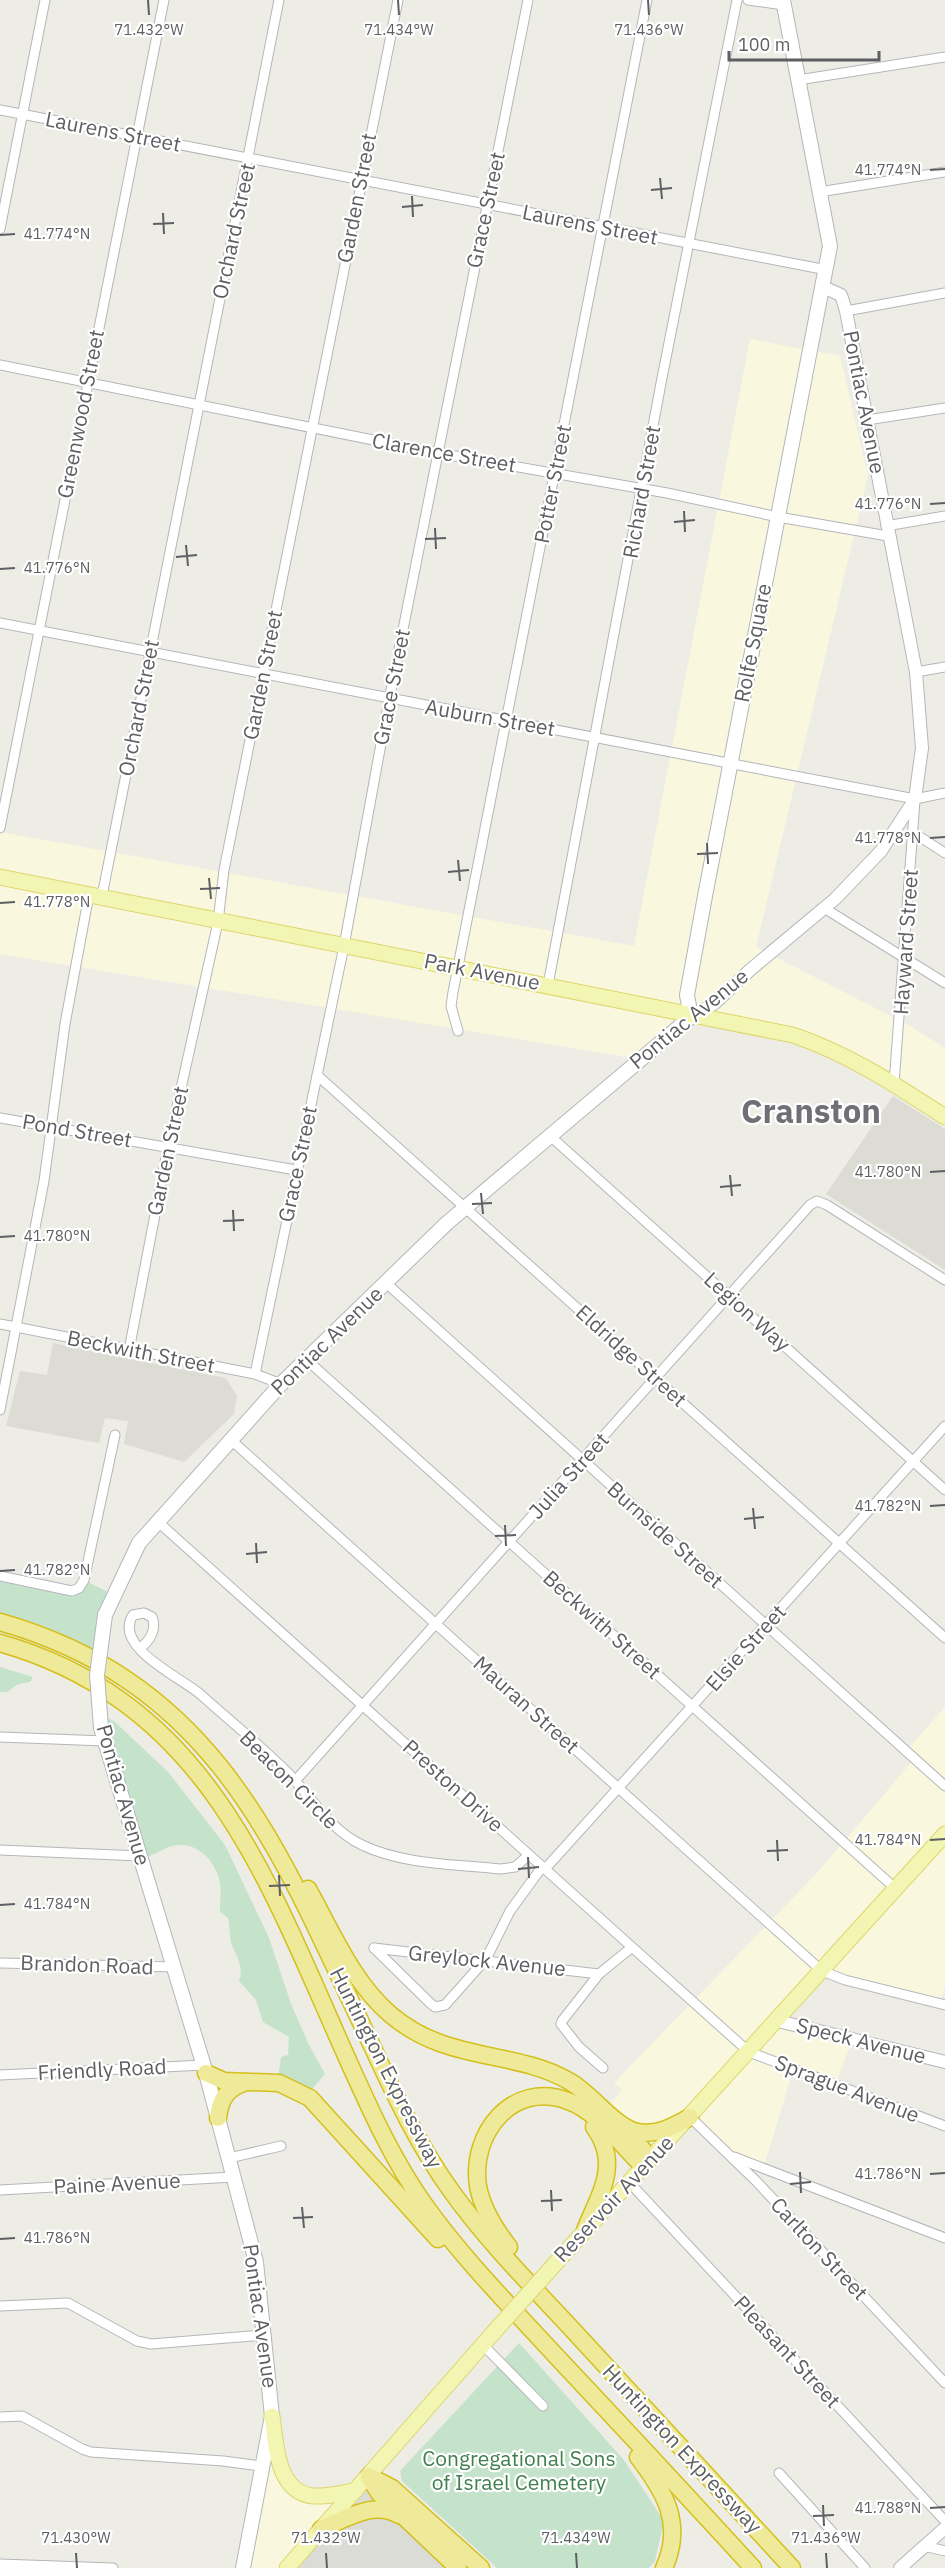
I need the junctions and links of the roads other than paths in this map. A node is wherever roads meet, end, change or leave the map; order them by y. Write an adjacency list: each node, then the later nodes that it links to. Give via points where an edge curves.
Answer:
1 (45, 0): 13 (street)
2 (164, 0): 14 (street, Greenwood Street)
3 (279, 0): 15 (street, Orchard Street)
4 (398, 0): 17 (street, Garden Street)
5 (528, 0): 19 (street, Grace Street)
6 (647, 0): 20 (street, Potter Street)
7 (737, 0): 22 (street, Richard Street)
8 (748, 0): 9 (street)
9 (784, 3): 11 (main road)
10 (945, 57): 11 (street)
11 (798, 80): 18 (main road)
12 (0, 110): 13 (street, Laurens Street)
13 (24, 115): 14 (street, Laurens Street); 21 (street)
14 (137, 137): 15 (street, Laurens Street); 28 (street, Greenwood Street)
15 (249, 159): 17 (street, Laurens Street); 29 (street, Orchard Street)
16 (945, 172): 18 (street)
17 (362, 181): 19 (street, Laurens Street); 32 (street, Garden Street)
18 (819, 192): 23 (main road, via 830,246)
19 (487, 206): 20 (street, Laurens Street); 33 (street, Grace Street)
20 (603, 228): 22 (street, Laurens Street); 34 (street, Potter Street)
21 (0, 230)
22 (689, 244): 23 (street, Laurens Street); 35 (street, Richard Street)
23 (827, 270): 24 (main road, Rolfe Square)
24 (823, 286): 26 (street, Pontiac Avenue, via 841,296); 37 (main road, Rolfe Square)
25 (945, 293): 26 (street)
26 (846, 311): 31 (street, Pontiac Avenue)
27 (0, 366): 28 (street, Clarence Street)
28 (87, 383): 29 (street, Clarence Street); 40 (street, Greenwood Street)
29 (197, 405): 32 (street, Clarence Street); 41 (street, Orchard Street)
30 (945, 408): 31 (street)
31 (867, 420): 38 (street, Pontiac Avenue)
32 (311, 429): 33 (street, Clarence Street); 44 (street, Garden Street)
33 (438, 453): 34 (street, Clarence Street); 45 (street, Grace Street)
34 (556, 474): 35 (street, Clarence Street); 46 (street, Potter Street)
35 (642, 489): 37 (street, Clarence Street); 47 (street, Richard Street)
36 (945, 516): 38 (street, Clarence Street)
37 (778, 517): 38 (street, Clarence Street); 48 (main road, Rolfe Square)
38 (887, 531): 43 (street, Pontiac Avenue)
39 (0, 623): 40 (street, Auburn Street)
40 (39, 631): 41 (street, Auburn Street); 51 (street, Greenwood Street)
41 (150, 652): 44 (street, Auburn Street); 55 (street, Orchard Street, via 103,891)
42 (945, 667): 43 (street)
43 (916, 672): 50 (street, Pontiac Avenue, via 922,738)
44 (263, 674): 45 (street, Auburn Street); 57 (street, Garden Street, via 224,870)
45 (389, 700): 46 (street, Auburn Street); 58 (street, Grace Street)
46 (505, 721): 47 (street, Auburn Street); 60 (street, Potter Street)
47 (596, 736): 48 (street, Auburn Street); 62 (street, Richard Street)
48 (730, 763): 50 (street, Auburn Street); 63 (main road, Rolfe Square, via 687,995)
49 (945, 793): 50 (street, Auburn Street)
50 (915, 799): 52 (street, Hayward Street); 56 (street, Pontiac Avenue, via 881,851)
51 (0, 828)
52 (914, 833): 53 (street); 59 (street, Hayward Street)
53 (945, 853)
54 (0, 877): 55 (main road, Park Avenue)
55 (95, 895): 57 (main road, Park Avenue); 69 (street, Orchard Street, via 87,900)
56 (824, 908): 59 (street); 63 (street, Pontiac Avenue, via 715,1004)
57 (218, 922): 58 (main road, Park Avenue); 71 (street, Garden Street)
58 (344, 946): 60 (main road, Park Avenue); 65 (street, Grace Street)
59 (905, 958): 61 (street); 66 (street, Hayward Street)
60 (458, 968): 62 (main road, Park Avenue); 64 (street, Potter Street, via 451,1006)
61 (945, 983)
62 (548, 985): 63 (main road, Park Avenue)
63 (691, 1017): 66 (main road, Park Avenue, via 793,1035 868,1067); 70 (main road, Pontiac Avenue)
64 (458, 1031)
65 (317, 1074): 72 (street, Grace Street); 73 (street, Eldridge Street)
66 (894, 1084): 67 (main road, Park Avenue)
67 (945, 1117)
68 (0, 1118): 69 (street, Pond Street)
69 (51, 1126): 71 (street, Pond Street); 78 (street, Orchard Street)
70 (549, 1135): 73 (main road, Pontiac Avenue); 76 (street, Legion Way)
71 (168, 1147): 72 (street, Pond Street); 79 (street, Garden Street)
72 (296, 1170): 81 (street, Grace Street)
73 (465, 1208): 75 (main road, Pontiac Avenue); 82 (street, Eldridge Street)
74 (945, 1280): 76 (street, Julia Street, via 821,1202 810,1205)
75 (386, 1283): 80 (main road, Pontiac Avenue); 88 (street, Burnside Street)
76 (729, 1296): 82 (street, Julia Street); 89 (street, Legion Way)
77 (0, 1324): 78 (street, Beckwith Street)
78 (16, 1328): 79 (street, Beckwith Street); 84 (street, Orchard Street)
79 (129, 1350): 81 (street, Beckwith Street)
80 (308, 1361): 83 (main road, Pontiac Avenue); 92 (street, Beckwith Street)
81 (255, 1374): 83 (street, Beckwith Street)
82 (656, 1379): 88 (street, Julia Street); 93 (street, Eldridge Street)
83 (281, 1384): 87 (main road, Pontiac Avenue)
84 (0, 1410)
85 (945, 1426): 89 (street, Elsie Street)
86 (116, 1435): 94 (street, via 79,1588 72,1591)
87 (230, 1439): 91 (main road, Pontiac Avenue); 96 (street, Mauran Street)
88 (583, 1460): 92 (street, Julia Street); 97 (street, Burnside Street)
89 (913, 1462): 90 (street, Legion Way); 93 (street, Elsie Street)
90 (945, 1490)
91 (157, 1521): 101 (street, Preston Drive); 103 (main road, Pontiac Avenue, bridge, via 127,1563 105,1616 97,1675)
92 (509, 1542): 96 (street, Julia Street); 102 (street, Beckwith Street)
93 (840, 1544): 97 (street, Elsie Street); 98 (street, Eldridge Street)
94 (0, 1576)
95 (0, 1622): 108 (highway, Huntington Expressway, via 60,1644 132,1684 189,1730)
96 (436, 1624): 101 (street, Julia Street); 107 (street, Mauran Street)
97 (766, 1625): 102 (street, Elsie Street); 106 (street, Burnside Street)
98 (945, 1638)
99 (0, 1643): 144 (highway, Huntington Expressway, via 55,1663 117,1699 173,1745 209,1786 256,1861 399,2165 435,2219)
100 (140, 1648): 105 (street, Beacon Circle, via 155,1666 189,1685)
101 (363, 1706): 105 (street, Julia Street); 111 (street, Preston Drive)
102 (693, 1707): 107 (street, Elsie Street); 114 (street, Beckwith Street)
103 (103, 1734): 104 (street); 112 (main road, Pontiac Avenue)
104 (0, 1737)
105 (295, 1781): 111 (street, Beacon Circle, via 339,1831 383,1854 501,1869 515,1867)
106 (945, 1786)
107 (620, 1789): 113 (street, Elsie Street); 120 (street, Mauran Street)
108 (242, 1793): 133 (highway, via 286,1850 359,1979 390,2014 409,2029 443,2045 566,2079); 146 (highway, Huntington Expressway, via 279,1854 424,2150 476,2223)
109 (945, 1834): 114 (main road, Reservoir Avenue)
110 (0, 1850): 112 (street)
111 (529, 1855): 113 (street, Preston Drive)
112 (140, 1856): 119 (main road, Pontiac Avenue)
113 (544, 1868): 116 (street, Preston Drive); 117 (street, Elsie Street, via 510,1911)
114 (896, 1889): 120 (main road, Reservoir Avenue)
115 (374, 1948): 117 (street, Greylock Avenue); 117 (street, Elsie Street, via 435,2007 445,2005)
116 (631, 1948): 121 (street, Greylock Avenue); 124 (street, Preston Drive)
117 (486, 1959): 121 (street, Greylock Avenue)
118 (0, 1963): 119 (street, Brandon Road)
119 (175, 1967): 127 (main road, Pontiac Avenue)
120 (822, 1971): 122 (street); 123 (main road, Reservoir Avenue)
121 (599, 1974): 126 (street, Greylock Avenue, via 564,2015 561,2024 579,2048)
122 (945, 2005)
123 (778, 2021): 124 (main road, Reservoir Avenue); 125 (street, Speck Avenue)
124 (749, 2052): 131 (main road, Reservoir Avenue); 134 (street, Sprague Avenue)
125 (945, 2062)
126 (603, 2068)
127 (205, 2069): 128 (street, Friendly Road); 129 (highway, via 224,2081); 132 (main road, Pontiac Avenue)
128 (0, 2075)
129 (255, 2080): 132 (highway, via 228,2091); 144 (highway, via 287,2085 310,2098 453,2255)
130 (556, 2097): 138 (highway, via 581,2107); 142 (highway, via 589,2121 608,2156 606,2177); 146 (highway, via 520,2100 498,2115 482,2142 477,2174 480,2196 493,2224)
131 (690, 2117): 133 (highway, via 652,2133 633,2131); 136 (street, Carlton Street); 138 (main road, Reservoir Avenue)
132 (218, 2118): 137 (main road, Pontiac Avenue)
133 (619, 2122): 138 (highway, via 640,2146)
134 (945, 2126)
135 (281, 2146): 137 (street)
136 (729, 2155): 143 (street); 150 (street, Carlton Street)
137 (229, 2158): 139 (main road, Pontiac Avenue)
138 (646, 2164): 140 (main road, Reservoir Avenue)
139 (234, 2177): 141 (street, Paine Avenue); 147 (main road, Pontiac Avenue, via 256,2262)
140 (629, 2182): 142 (main road, Reservoir Avenue); 159 (street, Pleasant Street)
141 (0, 2190)
142 (585, 2230): 148 (main road, Reservoir Avenue, bridge)
143 (945, 2238)
144 (495, 2289): 149 (highway, Huntington Expressway)
145 (0, 2306): 147 (street, via 68,2303 137,2341 151,2344)
146 (561, 2317): 172 (highway, Huntington Expressway)
147 (264, 2336): 153 (main road, Pontiac Avenue)
148 (483, 2345): 151 (street); 156 (main road, Reservoir Avenue)
149 (569, 2369): 170 (highway, via 665,2497 673,2531); 171 (highway, Huntington Expressway)
150 (945, 2383)
151 (543, 2406)
152 (0, 2416): 154 (street, via 22,2416 91,2452)
153 (272, 2416): 154 (main road, Pontiac Avenue); 157 (main road, via 281,2469 291,2485 315,2496)
154 (261, 2466): 166 (main road, Pontiac Avenue)
155 (779, 2473): 173 (street)
156 (369, 2476): 157 (main road, Reservoir Avenue); 158 (highway); 169 (highway, via 392,2488)
157 (355, 2491): 161 (main road, Reservoir Avenue)
158 (407, 2521): 161 (highway, via 377,2508); 168 (highway)
159 (945, 2521)
160 (945, 2528): 162 (street)
161 (321, 2529): 167 (main road, Reservoir Avenue)
162 (924, 2546): 163 (street); 174 (street)
163 (945, 2551)
164 (0, 2564): 165 (street)
165 (113, 2568)
166 (243, 2568)
167 (287, 2568)
168 (458, 2568)
169 (481, 2568)
170 (664, 2568)
171 (753, 2568)
172 (792, 2568)
173 (866, 2568)
174 (900, 2568)

